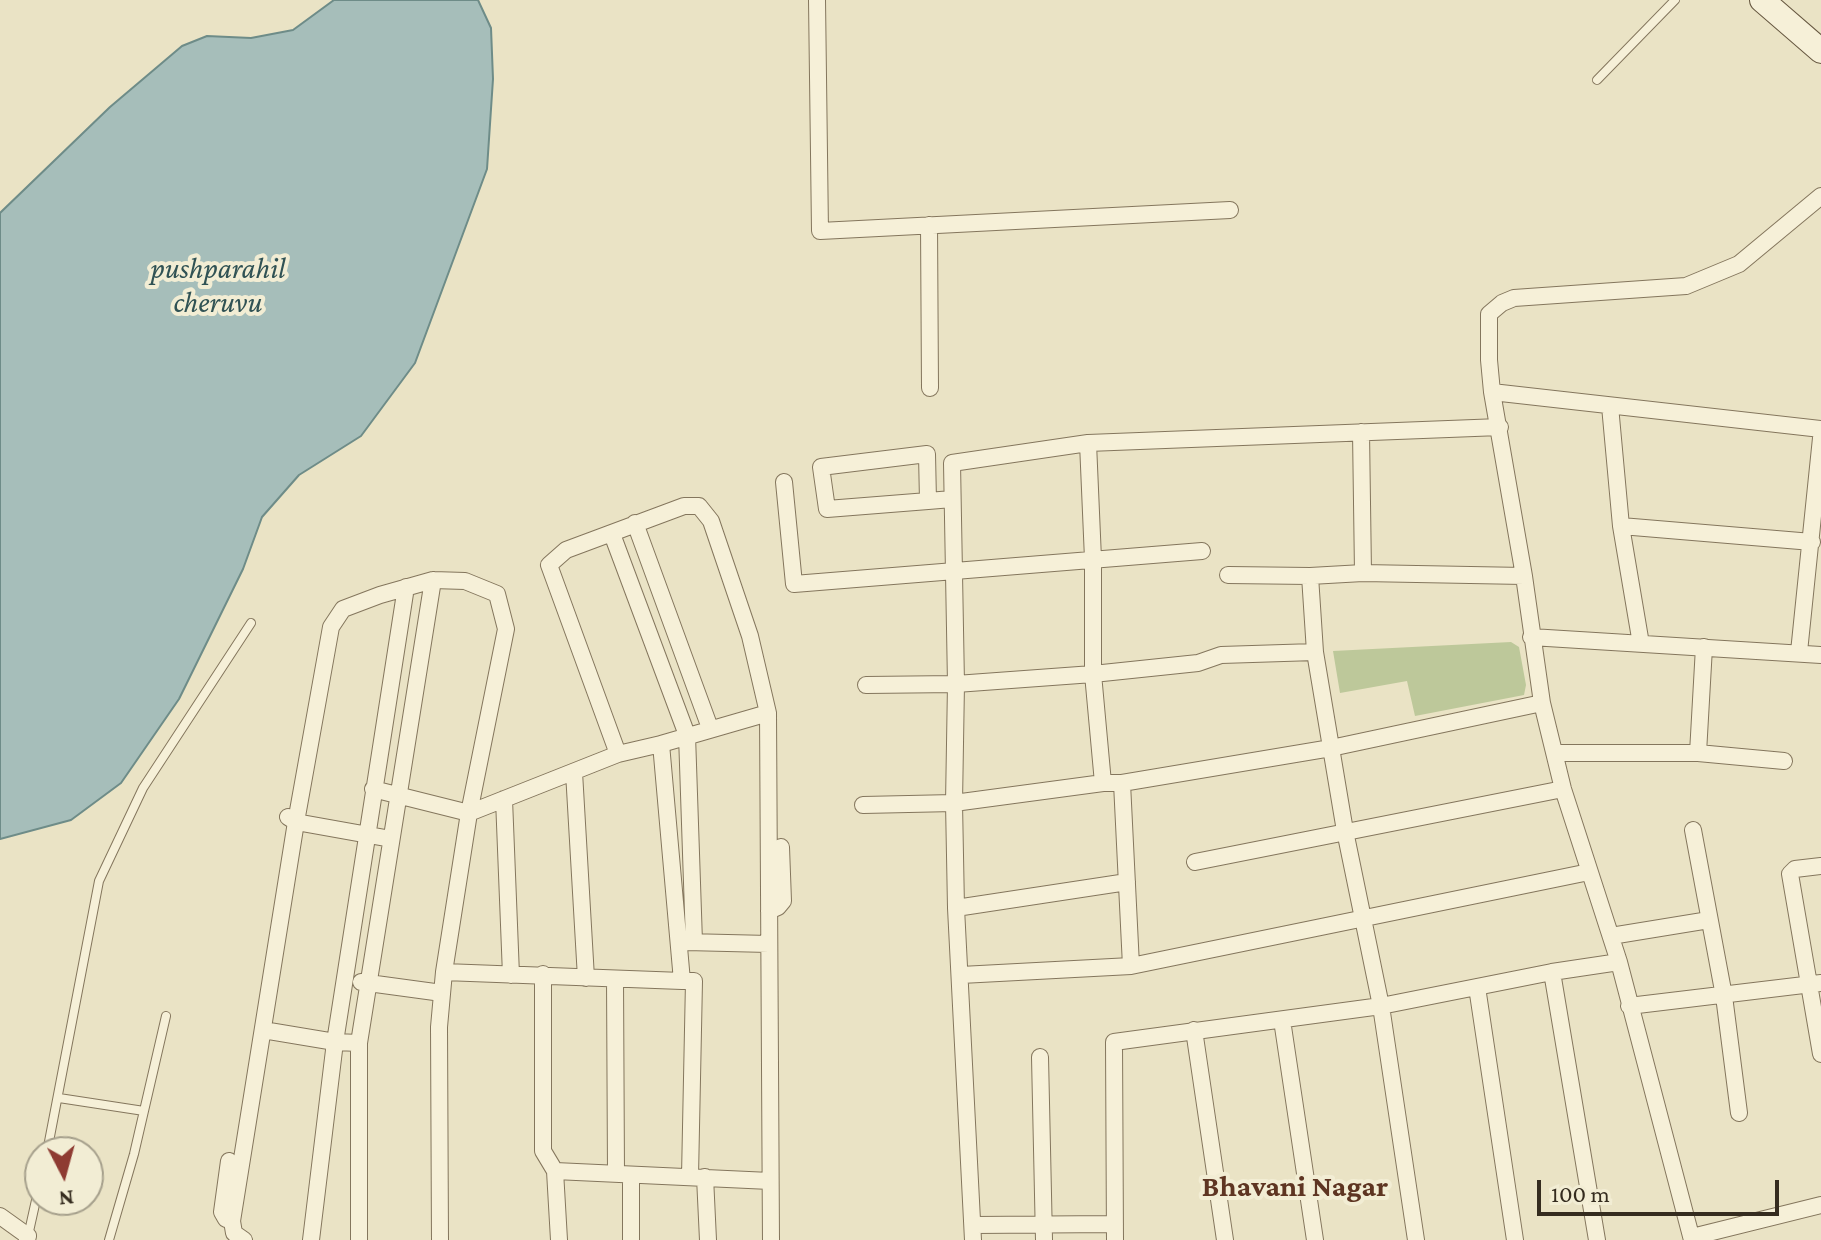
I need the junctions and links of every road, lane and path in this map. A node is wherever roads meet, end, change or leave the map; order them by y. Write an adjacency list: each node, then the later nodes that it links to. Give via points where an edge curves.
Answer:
1 (817, 0): 8 (street, via 820,231)
2 (1675, 0): 5 (lane)
3 (1762, 0): 4 (street)
4 (1821, 51)
5 (1597, 80)
6 (1821, 196): 10 (street, via 1739,264 1686,286 1548,294 1502,303 1489,314)
7 (1230, 210): 8 (street)
8 (929, 225): 9 (street)
9 (930, 388)
10 (1492, 392): 11 (street); 12 (street)
11 (1610, 406): 13 (street); 21 (street)
12 (1500, 427): 14 (street); 30 (street)
13 (1821, 429)
14 (1361, 432): 16 (street); 27 (street)
15 (1821, 438): 23 (street)
16 (1088, 443): 18 (street, via 952,463); 25 (street)
17 (784, 482): 26 (street, via 794,584)
18 (952, 499): 19 (street); 26 (street)
19 (928, 501): 19 (street, via 827,509 821,467 927,454)
20 (635, 523): 22 (street); 45 (street, via 684,506 699,506 711,521 750,636); 47 (street)
21 (1621, 526): 23 (street); 35 (street)
22 (612, 534): 40 (street, via 566,550 549,565); 48 (street)
23 (1812, 542): 38 (street)
24 (1202, 551): 25 (street)
25 (1093, 559): 26 (street); 41 (street)
26 (952, 570): 42 (street)
27 (1363, 573): 29 (street); 30 (street)
28 (1228, 575): 29 (street)
29 (1310, 576): 37 (street)
30 (1524, 576): 34 (street)
31 (433, 580): 32 (street); 61 (street); 65 (street, via 465,581 497,594 506,629)
32 (406, 587): 59 (street); 66 (street, via 343,609 331,627)
33 (251, 623): 110 (lane, via 143,788 99,881)
34 (1531, 637): 35 (street); 44 (street)
35 (1641, 644): 36 (street)
36 (1704, 647): 38 (street); 53 (street)
37 (1315, 652): 41 (street, via 1221,655 1198,663); 51 (street)
38 (1799, 652): 39 (street)
39 (1821, 655)
40 (583, 661): 46 (street, via 576,673); 54 (street)
41 (1093, 674): 42 (street); 57 (street)
42 (956, 684): 43 (street); 63 (street)
43 (866, 685)
44 (1542, 703): 51 (street); 52 (street)
45 (768, 713): 47 (street); 77 (street)
46 (593, 720)
47 (710, 728): 48 (street)
48 (687, 735): 49 (street); 82 (street)
49 (661, 744): 54 (street); 81 (street)
50 (298, 748): 66 (street, via 287,813)
51 (1331, 748): 58 (street); 68 (street)
52 (1555, 753): 53 (street); 60 (street)
53 (1698, 753): 55 (street)
54 (618, 754): 56 (street)
55 (1784, 761)
56 (574, 772): 62 (street); 91 (street)
57 (1103, 783): 58 (street); 63 (street)
58 (1122, 783): 75 (street)
59 (373, 789): 61 (street); 69 (street)
60 (1563, 789): 68 (street); 74 (street)
61 (398, 795): 65 (street); 70 (street)
62 (504, 799): 65 (street); 89 (street)
63 (954, 803): 64 (street); 76 (street)
64 (863, 805)
65 (469, 813): 86 (street)
66 (296, 822): 69 (street); 104 (street)
67 (1693, 830): 79 (street)
68 (1345, 831): 72 (street); 78 (street)
69 (366, 834): 70 (street); 93 (street)
70 (391, 839): 95 (street)
71 (780, 845): 77 (street, via 783,901)
72 (1195, 862)
73 (1821, 866): 96 (street, via 1790,874)
74 (1589, 872): 78 (street); 80 (street)
75 (1127, 882): 76 (street); 85 (street)
76 (956, 908): 90 (street)
77 (769, 911): 83 (street)
78 (1363, 920): 85 (street); 100 (street)
79 (1709, 920): 80 (street); 99 (street)
80 (1611, 936): 84 (street)
81 (676, 942): 82 (street); 94 (street)
82 (694, 942): 83 (street)
83 (769, 944): 118 (street)
84 (1619, 962): 87 (street); 101 (street)
85 (1131, 966): 90 (street)
86 (444, 972): 89 (street); 98 (street)
87 (1552, 972): 97 (street); 141 (street)
88 (543, 974): 89 (street); 91 (street); 115 (street, via 543,1151)
89 (511, 975)
90 (961, 975): 125 (street)
91 (586, 978): 92 (street)
92 (615, 979): 94 (street); 116 (street)
93 (344, 980): 95 (street); 106 (street)
94 (682, 981): 117 (street, via 694,981)
95 (368, 983): 98 (street); 107 (street)
96 (1815, 984): 99 (street); 108 (street)
97 (1477, 987): 100 (street); 140 (street)
98 (442, 993): 132 (street)
99 (1724, 996): 101 (street); 112 (street)
100 (1381, 1006): 103 (street); 139 (street)
101 (1629, 1006): 127 (street)
102 (166, 1016): 111 (lane)
103 (1282, 1020): 105 (street); 138 (street)
104 (263, 1030): 106 (street); 122 (street)
105 (1194, 1030): 124 (street, via 1114,1042); 137 (street)
106 (335, 1042): 107 (street); 130 (street)
107 (359, 1043): 131 (street)
108 (1821, 1054)
109 (1040, 1057): 123 (street)
110 (59, 1098): 111 (lane); 113 (lane)
111 (144, 1111): 128 (lane)
112 (1739, 1113)
113 (51, 1136)
114 (229, 1161): 122 (street, via 222,1212)
115 (555, 1171): 116 (street); 133 (street)
116 (623, 1175): 117 (street); 134 (street)
117 (697, 1176): 118 (street); 135 (street)
118 (770, 1181): 136 (street)
119 (1821, 1205): 127 (street)
120 (0, 1216): 126 (street)
121 (33, 1216): 126 (lane)
122 (232, 1221): 129 (street, via 234,1233)
123 (1044, 1232): 124 (street); 125 (street)
124 (1115, 1232)
125 (973, 1233)
126 (28, 1238)
127 (1692, 1239)
128 (109, 1240)
129 (244, 1240)
130 (311, 1240)
131 (359, 1240)
132 (440, 1240)
133 (559, 1240)
134 (631, 1240)
135 (708, 1240)
136 (771, 1240)
137 (1225, 1240)
138 (1315, 1240)
139 (1416, 1240)
140 (1515, 1240)
141 (1597, 1240)

